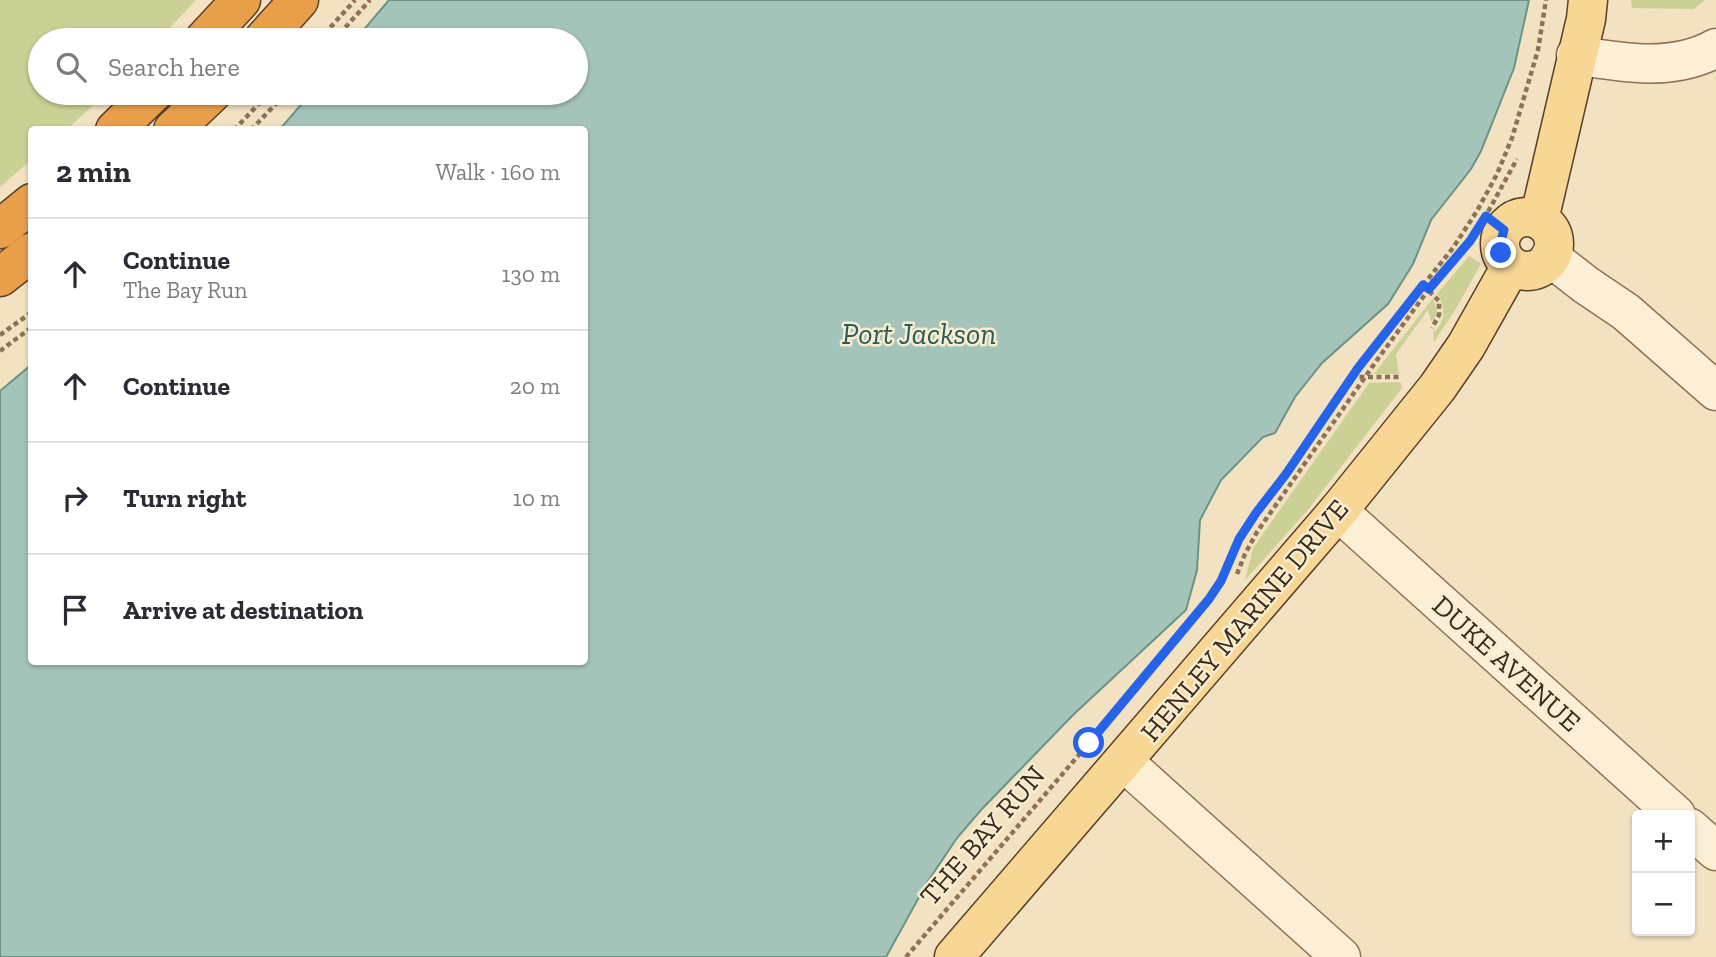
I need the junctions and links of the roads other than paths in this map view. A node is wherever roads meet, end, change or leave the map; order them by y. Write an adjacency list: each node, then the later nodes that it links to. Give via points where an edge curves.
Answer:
1 (241, 0): 4 (highway)
2 (299, 0): 5 (highway)
3 (1588, 0): 7 (main road, HENLEY MARINE DRIVE)
4 (215, 28)
5 (274, 28)
6 (1716, 48): 7 (street, via 1691,60 1661,64)
7 (1576, 55): 14 (main road, HENLEY MARINE DRIVE)
8 (141, 105): 10 (highway)
9 (199, 105): 11 (highway)
10 (119, 126)
11 (177, 126)
12 (28, 206): 13 (highway)
13 (0, 229)
14 (1510, 233): 16 (main road, via 1551,233); 19 (main road, HENLEY MARINE DRIVE, via 1459,357)
15 (28, 255): 17 (highway)
16 (1550, 257): 18 (street, via 1626,312)
17 (0, 276)
18 (1716, 391)
19 (1338, 511): 20 (main road, HENLEY MARINE DRIVE); 21 (street, DUKE AVENUE)
20 (1124, 762): 24 (main road, HENLEY MARINE DRIVE); 25 (street)
21 (1670, 810)
22 (1695, 832): 23 (street)
23 (1716, 851)
24 (954, 957)
25 (1341, 957)

